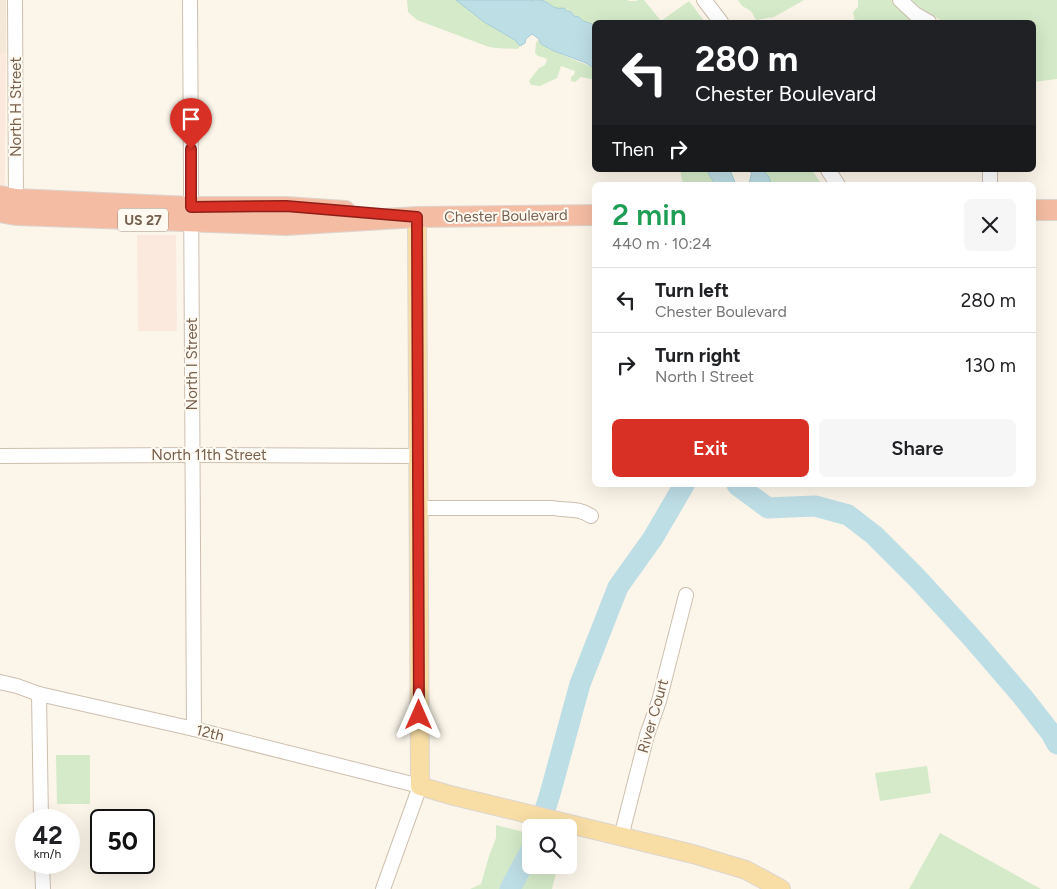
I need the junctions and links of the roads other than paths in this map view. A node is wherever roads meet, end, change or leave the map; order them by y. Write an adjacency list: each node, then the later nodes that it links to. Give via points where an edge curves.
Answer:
1 (15, 0): 7 (street, North H Street)
2 (190, 0): 10 (street, North I Street)
3 (704, 0): 5 (street)
4 (900, 0): 6 (street)
5 (719, 20)
6 (926, 20)
7 (7, 208): 10 (highway, Chester Boulevard / US 27)
8 (1036, 210): 9 (highway)
9 (1057, 210)
10 (191, 214): 12 (highway, Chester Boulevard / US 27, via 286,206); 13 (street, North I Street)
11 (592, 215): 12 (highway, Chester Boulevard / US 27)
12 (417, 217): 15 (main road)
13 (193, 455): 14 (street, North 11th Street); 15 (street, North 11th Street); 21 (street, North I Street)
14 (0, 456)
15 (418, 456): 16 (main road)
16 (418, 508): 17 (street, via 553,508 574,509); 22 (main road)
17 (591, 516)
18 (686, 595): 24 (street, River Court)
19 (0, 682): 20 (street, 12th)
20 (39, 694): 21 (street, 12th); 23 (street)
21 (194, 729): 22 (street, 12th)
22 (420, 786): 24 (main road); 27 (street)
23 (42, 809)
24 (621, 836): 28 (main road, via 746,870)
25 (42, 874): 26 (street)
26 (43, 889)
27 (383, 889)
28 (781, 889)

